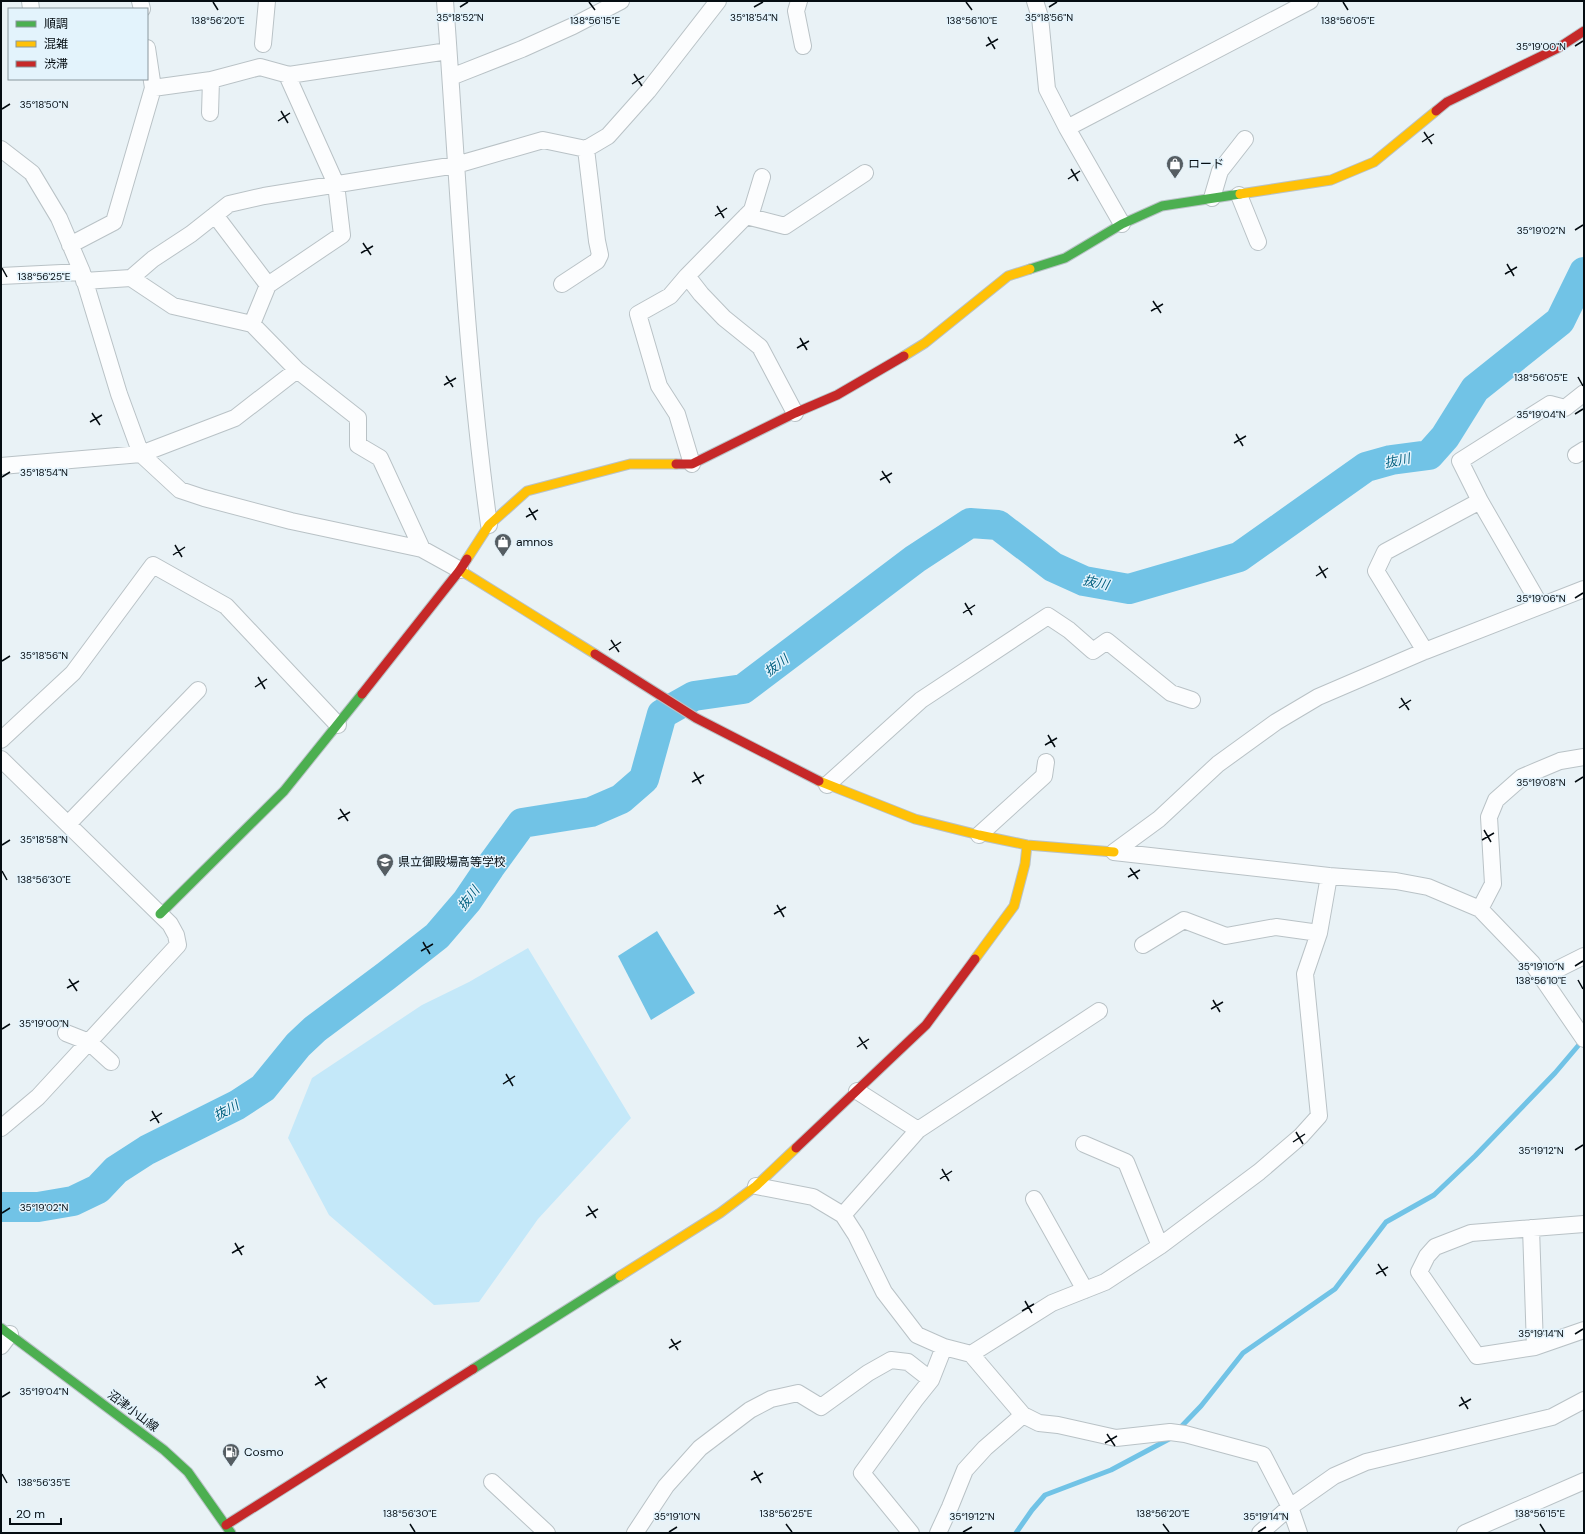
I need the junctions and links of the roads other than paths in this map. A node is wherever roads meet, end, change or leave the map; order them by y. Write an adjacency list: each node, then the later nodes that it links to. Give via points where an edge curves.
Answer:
1 (267, 1): 9 (street)
2 (444, 1): 11 (street)
3 (621, 1): 14 (street, via 522,49)
4 (718, 1): 21 (street, via 648,91 608,136)
5 (799, 1): 10 (street, via 796,11)
6 (1035, 1): 18 (street, via 1040,17 1047,89)
7 (1310, 1): 18 (street)
8 (1584, 31): 26 (street, via 1558,48 1447,102 1374,162 1331,180)
9 (263, 44)
10 (803, 46)
11 (448, 51): 13 (street); 14 (street)
12 (148, 55): 16 (street)
13 (287, 74): 15 (street, via 260,67); 25 (street)
14 (451, 77): 22 (street)
15 (211, 80): 16 (street); 17 (street)
16 (153, 88): 32 (street, via 114,222)
17 (210, 113)
18 (1067, 128): 30 (street)
19 (1245, 139): 27 (street, via 1220,171)
20 (1, 149): 32 (street, via 32,173)
21 (586, 150): 22 (street, via 543,140); 37 (street, via 600,255 597,261)
22 (456, 165): 25 (street); 47 (street, via 480,462)
23 (865, 173): 29 (street, via 785,226)
24 (762, 177): 29 (street, via 752,210)
25 (336, 184): 28 (street, via 229,204); 38 (street, via 342,235)
26 (1239, 195): 27 (street); 31 (street)
27 (1212, 198): 30 (street, via 1162,206)
28 (215, 215): 36 (street, via 152,259); 38 (street)
29 (746, 216): 35 (street)
30 (1122, 224): 42 (street, via 1065,258 1008,276 925,343 837,395)
31 (1258, 242)
32 (70, 245): 34 (street)
33 (1, 276): 34 (street)
34 (83, 276): 36 (street); 43 (street, via 119,394)
35 (687, 276): 42 (street, via 724,318 760,348); 44 (street, via 670,296 638,314 659,386 677,414)
36 (131, 278): 39 (street, via 172,306)
37 (562, 284)
38 (268, 285): 39 (street)
39 (252, 324): 40 (street)
40 (297, 370): 43 (street, via 235,418); 48 (street, via 358,418 358,445 380,458)
41 (1584, 393): 46 (street, via 1565,408 1550,404 1460,461)
42 (795, 413): 44 (street)
43 (141, 454): 45 (street); 48 (street, via 180,490 291,521)
44 (692, 464): 47 (street, via 630,464 528,491)
45 (1, 466)
46 (1480, 501): 51 (street); 52 (street, via 1385,552 1376,571)
47 (489, 524): 49 (street)
48 (422, 548): 49 (street)
49 (460, 570): 55 (street); 60 (street, via 696,718)
50 (1584, 589): 51 (street)
51 (1540, 605): 52 (street)
52 (1425, 651): 64 (street, via 1318,697 1276,722 1218,764 1159,820)
53 (198, 690): 61 (street)
54 (1192, 700): 60 (street, via 1171,692 1107,641 1093,651 1048,616 921,700)
55 (338, 725): 56 (street, via 226,606 153,565 73,673); 67 (street, via 284,791)
56 (1, 740)
57 (1584, 757): 66 (street, via 1560,761 1522,777 1496,800 1489,817 1493,884)
58 (1, 759): 61 (street)
59 (1046, 762): 62 (street, via 1044,776)
60 (827, 785): 62 (street, via 915,820)
61 (68, 824): 67 (street)
62 (979, 835): 63 (street)
63 (1027, 846): 64 (street); 77 (street, via 1026,864 1014,906 926,1025)
64 (1114, 852): 65 (street)
65 (1329, 876): 66 (street, via 1396,881 1428,887); 68 (street)
66 (1480, 909): 71 (street, via 1532,962)
67 (160, 914): 75 (street, via 170,924 178,945)
68 (1318, 933): 69 (street, via 1276,927 1226,936 1184,920); 86 (street, via 1305,974 1319,1116 1301,1136 1259,1172)
69 (1143, 945)
70 (1584, 956): 71 (street)
71 (1542, 977): 74 (street)
72 (1099, 1011): 79 (street)
73 (66, 1032): 75 (street)
74 (1580, 1034)
75 (89, 1042): 76 (street); 78 (street, via 26,1099)
76 (111, 1062)
77 (857, 1091): 79 (street); 81 (street)
78 (1, 1128)
79 (918, 1130): 83 (street)
80 (1084, 1144): 86 (street, via 1126,1162)
81 (756, 1186): 83 (street, via 813,1196); 99 (street, via 720,1213)
82 (1034, 1199): 87 (street)
83 (843, 1215): 90 (street, via 856,1235 884,1292 917,1335)
84 (1584, 1224): 85 (street)
85 (1531, 1228): 91 (street); 91 (street, via 1471,1233 1435,1247 1419,1272 1477,1356)
86 (1160, 1246): 87 (street, via 1105,1282)
87 (1085, 1290): 92 (street, via 1052,1303)
88 (1584, 1330): 91 (street)
89 (4, 1336): 99 (street, 沼津小山線, via 169,1454 188,1472)
90 (944, 1347): 92 (street); 93 (street)
91 (1535, 1347)
92 (970, 1354): 95 (street)
93 (931, 1380): 102 (street, via 908,1362 891,1360 868,1373 821,1407 798,1393 771,1400 750,1410 700,1448 666,1486); 103 (street, via 862,1473)
94 (1584, 1400): 98 (street, via 1552,1417 1366,1462 1334,1476)
95 (1023, 1415): 98 (street, via 1039,1423 1116,1438 1177,1433 1263,1456); 104 (street, via 985,1448 965,1470)
96 (1584, 1481): 107 (street)
97 (492, 1482): 101 (street)
98 (1290, 1507): 105 (street); 106 (street)
99 (226, 1525): 100 (street, 沼津小山線)
100 (231, 1533)
101 (547, 1533)
102 (635, 1533)
103 (911, 1533)
104 (938, 1533)
105 (1260, 1533)
106 (1300, 1533)
107 (1465, 1533)

